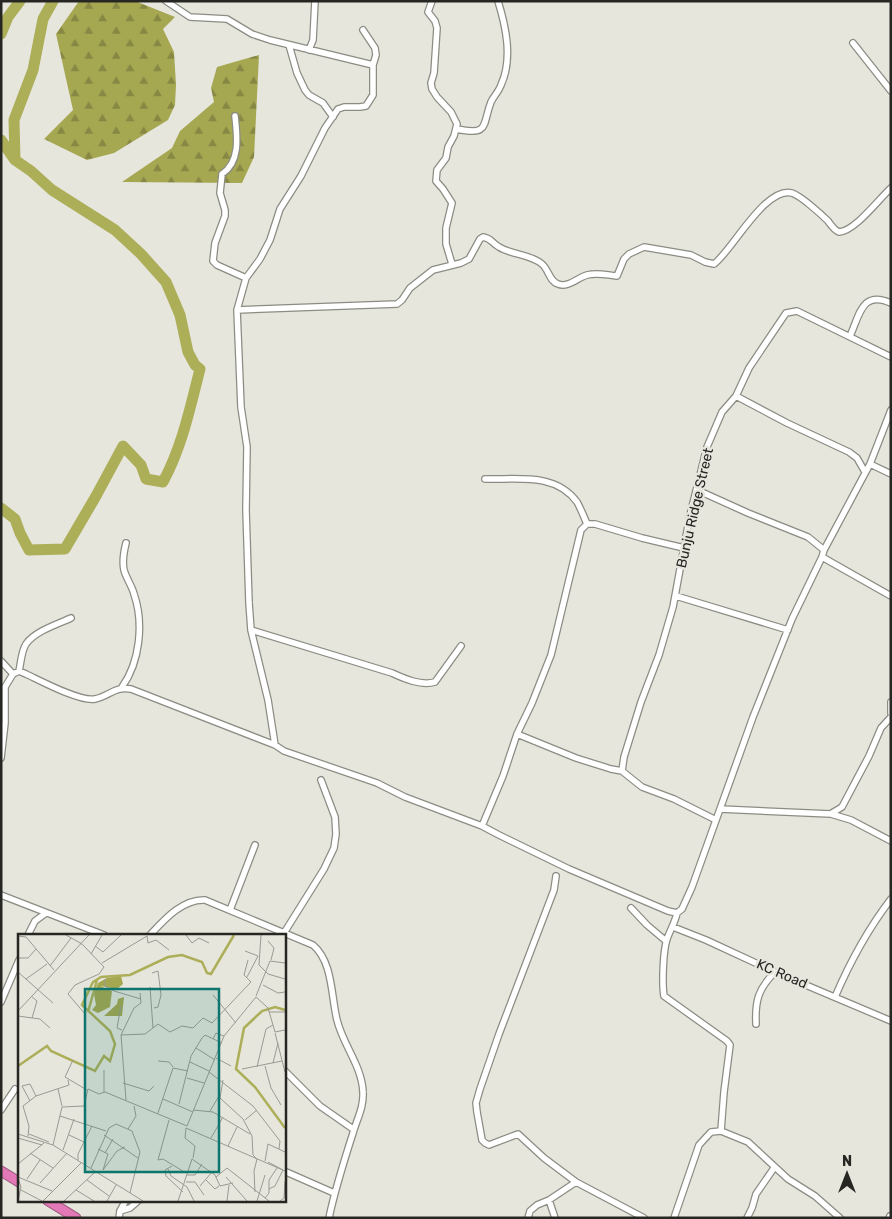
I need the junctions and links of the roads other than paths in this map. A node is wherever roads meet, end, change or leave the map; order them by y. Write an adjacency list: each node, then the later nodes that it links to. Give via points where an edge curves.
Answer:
1 (166, 1): 7 (street, via 190,17 227,19 252,34)
2 (315, 1): 8 (street, via 313,40)
3 (432, 1): 13 (street, via 428,12 437,28 432,89 456,119)
4 (498, 1): 13 (street, via 506,39 502,84 491,102 482,128 469,132)
5 (363, 30): 9 (street, via 375,48)
6 (852, 43): 10 (street)
7 (289, 46): 8 (street); 12 (street, via 305,90 323,103)
8 (309, 50): 9 (street)
9 (373, 65): 12 (street, via 370,102 366,106 344,107)
10 (891, 91)
11 (235, 116): 16 (street, via 236,149 231,167 222,174 220,194 225,216 215,243 213,261)
12 (333, 118): 16 (street, via 285,200 260,259)
13 (457, 129): 15 (street, via 446,158 437,170 436,181 452,203 446,244)
14 (891, 188): 15 (street, via 845,232 839,232 792,193 777,196 742,229 714,264 691,255 644,247 624,259 617,276 593,274 562,285 553,281 544,265 536,259 498,247 483,237 469,259)
15 (452, 264): 18 (street, via 433,270 396,304)
16 (246, 278): 18 (street)
17 (891, 303): 19 (street, via 872,298 861,310)
18 (238, 310): 36 (street, via 241,407 247,446 246,518)
19 (850, 336): 20 (street, Bunju Ridge Street); 21 (street, Bunju Ridge Street, via 797,311 786,313 749,368)
20 (891, 356)
21 (736, 396): 24 (street, via 849,452 858,458); 27 (street, Bunju Ridge Street, via 722,412 707,447)
22 (891, 410): 23 (street)
23 (870, 464): 24 (street); 25 (street)
24 (865, 472): 31 (street)
25 (891, 474)
26 (485, 479): 28 (street, via 544,480 564,490 578,504)
27 (697, 490): 30 (street, Bunju Ridge Street); 31 (street, via 808,537)
28 (586, 524): 30 (street); 44 (street, via 581,530 551,655)
29 (126, 543): 41 (street, via 124,569 134,594 139,624 135,658)
30 (684, 548): 33 (street, Bunju Ridge Street)
31 (824, 550): 32 (street)
32 (822, 556): 34 (street); 37 (street)
33 (676, 596): 37 (street); 47 (street, Bunju Ridge Street)
34 (891, 596)
35 (71, 618): 40 (street, via 31,640 24,649)
36 (252, 630): 38 (street, via 422,683 435,682); 45 (street, via 268,700)
37 (788, 630): 49 (street, via 752,717)
38 (461, 646)
39 (1, 661): 40 (street)
40 (16, 673): 41 (street, via 89,699); 46 (street, via 5,687)
41 (122, 687): 45 (street)
42 (891, 702): 43 (street)
43 (891, 715): 50 (street, via 881,728 842,807)
44 (517, 734): 47 (street, via 576,758); 52 (street)
45 (274, 745): 52 (street)
46 (1, 758)
47 (622, 771): 51 (street, via 642,787)
48 (321, 780): 63 (street, via 335,817 334,848)
49 (720, 809): 50 (street); 51 (street)
50 (831, 814): 53 (street, via 851,820)
51 (716, 820): 61 (street, via 692,887)
52 (482, 826): 61 (street, via 569,869)
53 (891, 841)
54 (255, 845): 59 (street)
55 (556, 876): 83 (street, via 554,890 476,1104 485,1143 489,1145 518,1134)
56 (1, 895): 60 (street)
57 (891, 899): 70 (street, via 862,941)
58 (631, 908): 67 (street)
59 (230, 910): 63 (street); 66 (street, via 205,900 188,902)
60 (46, 913): 64 (street, via 35,921); 65 (street)
61 (677, 913): 62 (street)
62 (674, 927): 67 (street); 69 (street, KC Road)
63 (284, 933): 77 (street, via 313,945 325,960 337,1020 354,1058 363,1091)
64 (28, 934)
65 (102, 934)
66 (151, 934)
67 (666, 941): 78 (street, via 664,996 730,1045)
68 (18, 962): 71 (street)
69 (775, 972): 70 (street, KC Road); 73 (street, via 762,986 758,996)
70 (835, 997): 72 (street, KC Road)
71 (1, 1002)
72 (891, 1021)
73 (756, 1024)
74 (285, 1071): 77 (street, via 320,1106)
75 (16, 1090): 76 (street)
76 (1, 1110)
77 (354, 1130): 84 (street)
78 (721, 1132): 79 (street, via 748,1142); 96 (street, via 711,1132 699,1145)
79 (774, 1168): 97 (street, via 756,1194); 98 (street)
80 (1, 1171): 82 (highway)
81 (285, 1171): 84 (street)
82 (18, 1181)
83 (576, 1182): 85 (street); 95 (street)
84 (334, 1193): 92 (street)
85 (549, 1200): 93 (street, via 537,1205); 94 (street)
86 (50, 1202): 90 (highway)
87 (125, 1202): 89 (street)
88 (137, 1202): 89 (street)
89 (120, 1211): 91 (street)
90 (70, 1216)
91 (119, 1218)
92 (330, 1218)
93 (528, 1218)
94 (555, 1218)
95 (644, 1218)
96 (674, 1218)
97 (747, 1218)
98 (840, 1218)

